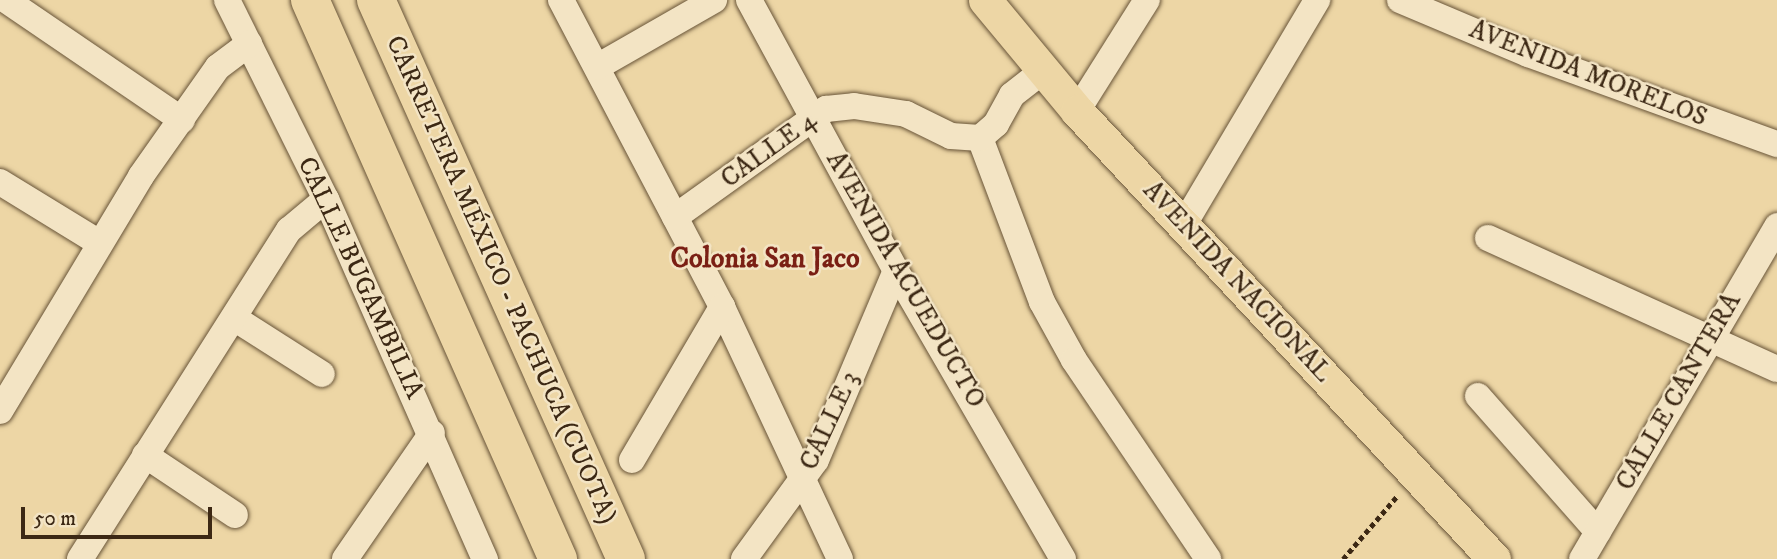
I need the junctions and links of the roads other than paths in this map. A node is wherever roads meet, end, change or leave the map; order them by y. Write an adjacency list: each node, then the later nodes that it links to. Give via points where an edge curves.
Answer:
1 (6, 0): 17 (street)
2 (228, 0): 12 (street, CALLE BUGAMBILIA)
3 (310, 0): 45 (highway)
4 (376, 0): 46 (highway, CARRETERA MÉXICO - PACHUCA (CUOTA))
5 (561, 0): 13 (street)
6 (714, 0): 13 (street)
7 (749, 0): 16 (street, AVENIDA ACUEDUCTO)
8 (985, 0): 14 (main road, AVENIDA NACIONAL)
9 (1147, 0): 15 (street)
10 (1317, 0): 23 (street)
11 (1400, 0): 19 (street, AVENIDA MORELOS, via 1528,54)
12 (249, 44): 17 (street, via 218,67); 21 (street, CALLE BUGAMBILIA)
13 (597, 67): 22 (street)
14 (1043, 71): 15 (main road, AVENIDA NACIONAL); 18 (street, via 1013,95 996,124)
15 (1077, 111): 23 (main road, AVENIDA NACIONAL)
16 (813, 117): 18 (street, CALLE 4, via 839,105 854,106 920,117 951,136); 22 (street, CALLE 4); 27 (street, AVENIDA ACUEDUCTO)
17 (182, 120): 26 (street)
18 (980, 138): 49 (street, via 1042,302 1074,360)
19 (1777, 144)
20 (0, 182): 26 (street)
21 (326, 200): 29 (street, via 289,230); 35 (street, CALLE BUGAMBILIA)
22 (675, 217): 28 (street)
23 (1183, 226): 50 (main road, AVENIDA NACIONAL)
24 (1777, 226): 30 (street, CALLE CANTERA)
25 (1488, 238): 30 (street)
26 (97, 242): 34 (street)
27 (896, 271): 38 (street, CALLE 3, via 816,460); 48 (street, AVENIDA ACUEDUCTO)
28 (722, 307): 37 (street); 38 (street)
29 (233, 318): 32 (street); 36 (street)
30 (1710, 339): 31 (street); 40 (street, CALLE CANTERA)
31 (1777, 369)
32 (322, 373)
33 (1478, 396): 40 (street)
34 (0, 411)
35 (432, 433): 43 (street); 44 (street, CALLE BUGAMBILIA)
36 (145, 455): 39 (street); 42 (street)
37 (632, 460)
38 (804, 477): 41 (street); 47 (street, CALLE 3)
39 (235, 514)
40 (1598, 532): 51 (street, CALLE CANTERA)
41 (834, 555)
42 (80, 559)
43 (345, 559)
44 (485, 559)
45 (558, 559)
46 (626, 559)
47 (744, 559)
48 (1063, 559)
49 (1208, 559)
50 (1494, 559)
51 (1582, 559)

